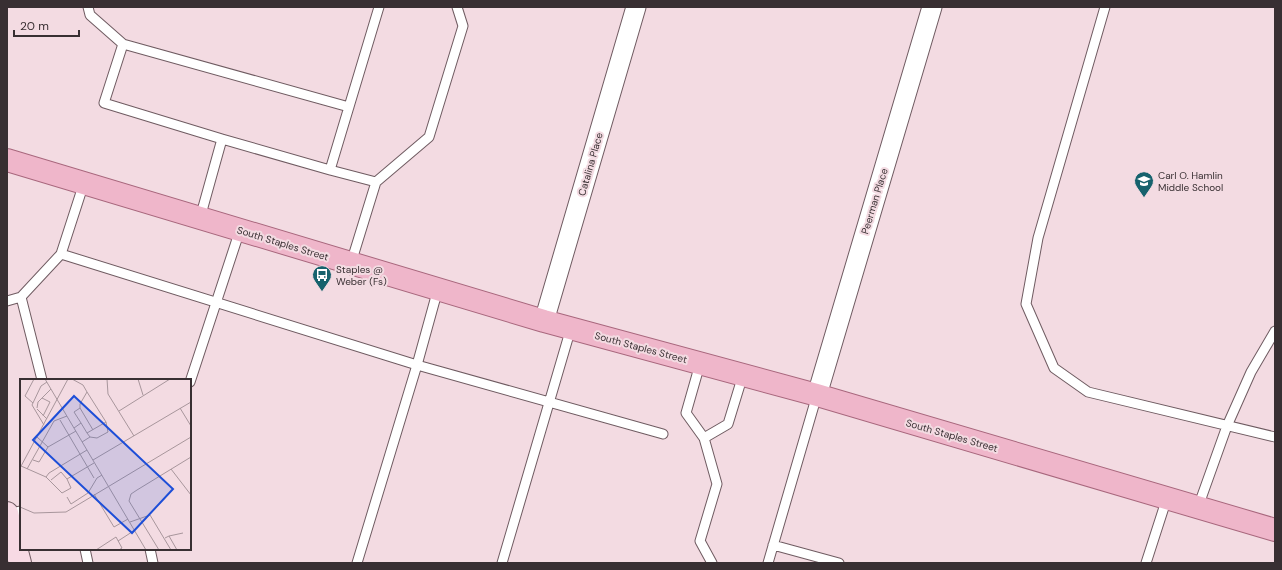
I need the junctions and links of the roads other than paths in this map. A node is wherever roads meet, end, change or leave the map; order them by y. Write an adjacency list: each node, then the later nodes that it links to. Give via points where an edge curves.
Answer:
1 (88, 7): 7 (lane, via 90,15)
2 (379, 7): 8 (lane)
3 (457, 7): 12 (lane, via 463,26 429,137)
4 (636, 7): 22 (street, Catalina Place)
5 (932, 7): 30 (street, Peerman Place)
6 (1105, 7): 32 (lane, via 1038,238 1026,304 1054,368 1088,392)
7 (123, 44): 8 (lane); 9 (lane, via 104,103)
8 (349, 107): 11 (lane)
9 (222, 139): 11 (lane); 14 (lane)
10 (7, 160): 13 (main road, South Staples Street)
11 (330, 170): 12 (lane)
12 (376, 182): 17 (lane)
13 (84, 183): 14 (main road, South Staples Street); 16 (lane)
14 (200, 218): 15 (main road, South Staples Street)
15 (240, 230): 17 (main road, South Staples Street); 21 (lane)
16 (61, 254): 19 (lane); 21 (lane)
17 (351, 263): 18 (main road, South Staples Street)
18 (438, 289): 22 (main road, South Staples Street); 26 (lane)
19 (21, 297): 20 (lane); 28 (lane)
20 (7, 301)
21 (217, 303): 26 (lane); 29 (lane)
22 (544, 321): 23 (main road, South Staples Street)
23 (570, 328): 25 (main road, South Staples Street); 31 (lane)
24 (1275, 331): 32 (lane, via 1251,372)
25 (700, 363): 27 (main road, South Staples Street); 35 (lane, via 686,413)
26 (417, 365): 31 (lane); 47 (lane)
27 (743, 375): 30 (main road, South Staples Street); 35 (lane, via 728,424)
28 (42, 379)
29 (191, 379)
30 (817, 394): 36 (main road, South Staples Street); 41 (lane)
31 (549, 402): 33 (lane); 48 (lane)
32 (1227, 426): 34 (lane); 37 (lane)
33 (663, 434)
34 (1275, 437)
35 (704, 438): 49 (lane, via 717,484 700,541)
36 (1167, 498): 37 (main road, South Staples Street); 52 (lane)
37 (1198, 507): 40 (main road, South Staples Street)
38 (20, 511): 39 (lane)
39 (7, 514): 44 (main road)
40 (1275, 530)
41 (773, 545): 50 (lane); 51 (lane)
42 (85, 550): 45 (lane)
43 (150, 550): 46 (lane)
44 (20, 563)
45 (88, 563)
46 (153, 563)
47 (358, 563)
48 (502, 563)
49 (712, 563)
50 (768, 563)
51 (839, 563)
52 (1146, 563)

